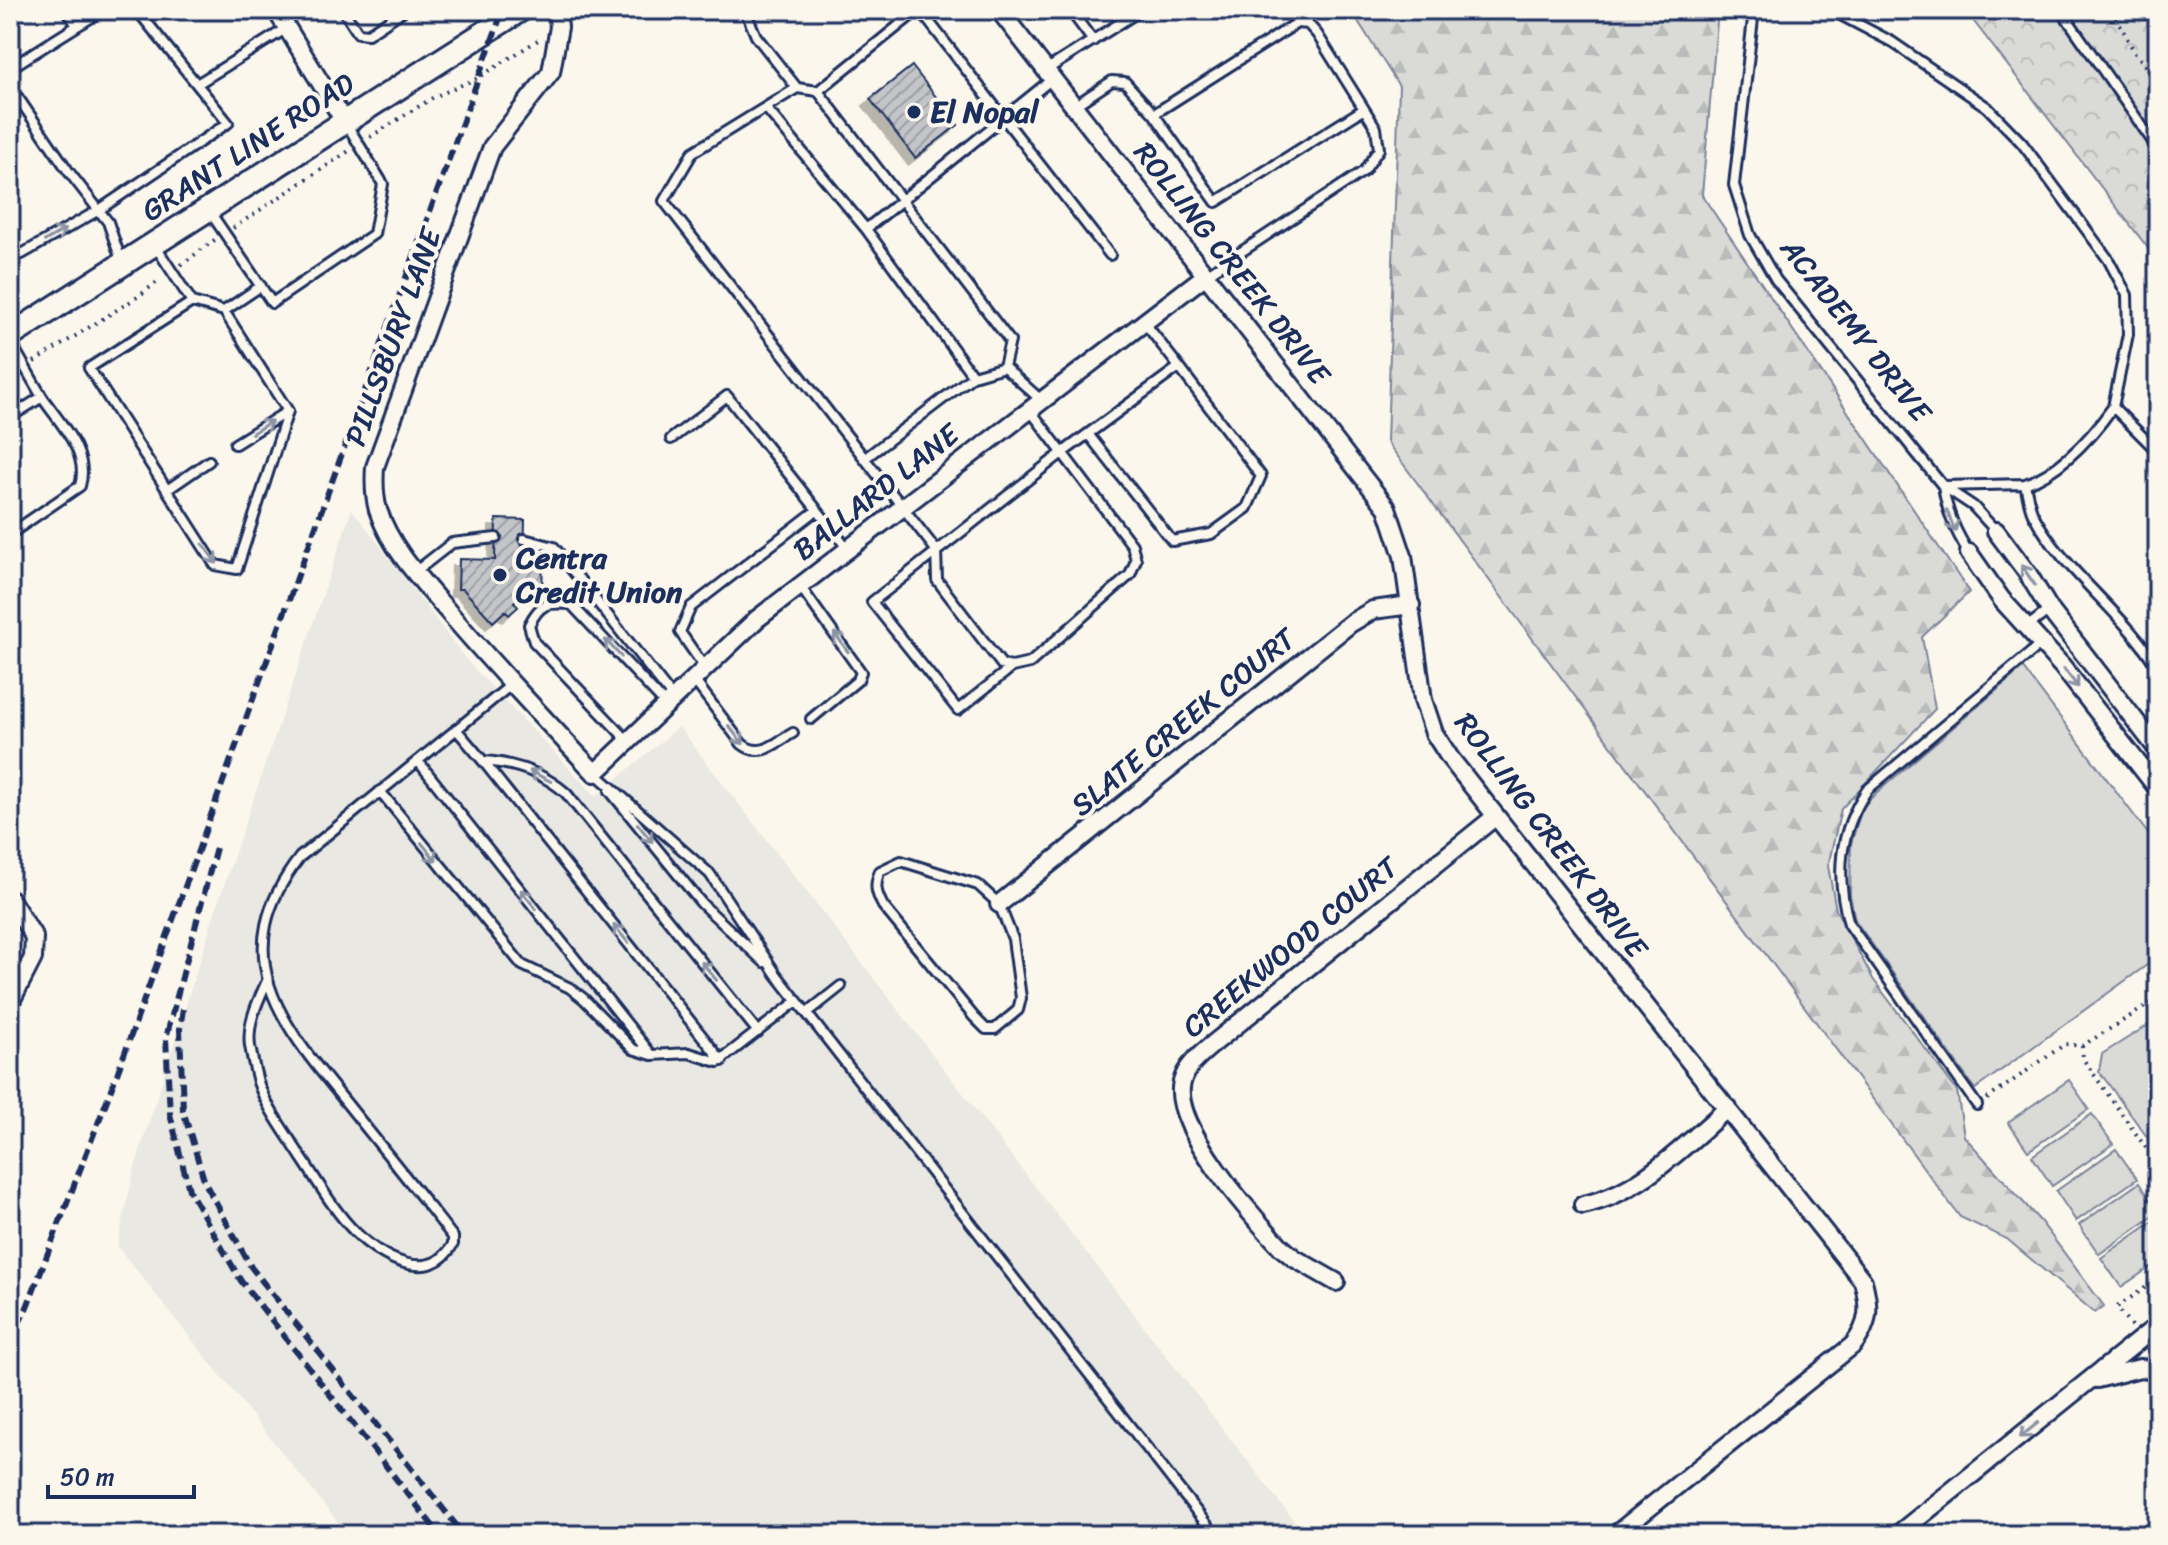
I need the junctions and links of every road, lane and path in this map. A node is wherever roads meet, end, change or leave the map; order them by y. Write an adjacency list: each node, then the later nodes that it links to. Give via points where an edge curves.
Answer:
1 (67, 10): 19 (lane)
2 (104, 10): 19 (lane)
3 (137, 10): 25 (lane)
4 (276, 10): 20 (street)
5 (343, 10): 6 (lane, via 358,33 368,34)
6 (404, 10)
7 (520, 10): 36 (main road, GRANT LINE ROAD)
8 (589, 10): 18 (path)
9 (745, 10): 27 (lane, via 756,36)
10 (919, 10): 28 (lane); 35 (lane)
11 (999, 10): 23 (street, ROLLING CREEK DRIVE)
12 (1070, 10): 21 (lane)
13 (1141, 10): 21 (lane)
14 (1754, 10): 72 (lane, ACADEMY DRIVE, via 1734,185 1750,235 1776,280)
15 (1831, 10): 61 (lane, via 1892,42 1987,107 2022,143 2108,259 2127,295 2128,334)
16 (2061, 10): 38 (lane)
17 (2112, 10): 24 (path, via 2135,53)
18 (558, 18): 37 (path, via 478,78 434,97); 83 (street, PILLSBURY LANE, via 551,72 492,147 375,467 381,518)
19 (77, 26): 22 (lane)
20 (287, 28): 25 (lane); 36 (street)
21 (1093, 41): 23 (lane)
22 (10, 68)
23 (1049, 75): 30 (street, ROLLING CREEK DRIVE); 35 (lane)
24 (2158, 80)
25 (197, 84): 41 (lane, via 228,123)
26 (10, 86): 29 (lane)
27 (797, 88): 28 (lane); 31 (lane)
28 (818, 91): 39 (lane)
29 (21, 102): 33 (lane); 41 (lane)
30 (1074, 106): 34 (lane, via 1112,81 1125,82); 49 (street, ROLLING CREEK DRIVE)
31 (766, 108): 42 (lane); 69 (lane, via 693,152 664,201)
32 (1364, 109): 34 (lane, via 1216,202); 34 (lane, via 1317,34 1308,24 1297,23); 49 (lane, via 1376,128 1379,149 1364,171)
33 (10, 110)
34 (1154, 114)
35 (1005, 117): 39 (lane); 46 (lane)
36 (344, 121): 37 (lane); 40 (main road, GRANT LINE ROAD)
37 (359, 145): 43 (path); 50 (lane, via 383,184 374,234 272,303)
38 (2158, 149)
39 (902, 200): 42 (lane); 56 (lane, via 1010,341)
40 (208, 209): 43 (lane); 44 (main road, GRANT LINE ROAD)
41 (99, 210): 45 (lane, one-way to 41, via 22,254); 47 (lane)
42 (866, 229): 58 (lane)
43 (224, 233): 48 (path); 50 (lane)
44 (153, 244): 47 (main road, GRANT LINE ROAD); 48 (lane)
45 (10, 249)
46 (1110, 255)
47 (122, 264): 54 (main road, GRANT LINE ROAD)
48 (172, 271): 51 (lane); 55 (path)
49 (1206, 275): 53 (street, BALLARD LANE); 85 (street, ROLLING CREEK DRIVE, via 1387,508 1403,556)
50 (261, 286): 52 (lane)
51 (192, 302): 52 (lane); 73 (lane, via 89,368)
52 (224, 311): 62 (lane)
53 (1144, 322): 57 (lane); 60 (street, BALLARD LANE)
54 (10, 338): 55 (lane)
55 (26, 366): 59 (lane)
56 (1004, 367): 58 (lane); 60 (lane)
57 (1179, 367): 64 (lane); 64 (lane, via 1261,476 1247,508 1211,534 1172,541)
58 (973, 376): 69 (lane)
59 (42, 397): 63 (lane); 77 (lane, via 82,456 84,475 80,486)
60 (1035, 405): 68 (lane); 74 (street, BALLARD LANE)
61 (2113, 407): 67 (lane); 71 (lane, via 2046,477)
62 (288, 411): 66 (lane, one-way to 62); 73 (lane, one-way to 62, via 215,565 237,569)
63 (10, 417)
64 (1088, 434): 68 (lane)
65 (671, 439): 75 (lane, via 727,396)
66 (235, 444)
67 (2158, 452)
68 (1062, 453): 81 (lane); 89 (lane, via 1132,545 1136,560 1130,575 1030,663)
69 (864, 459): 74 (lane)
70 (209, 461): 73 (lane)
71 (2025, 484): 72 (lane); 90 (lane, via 2031,510 2048,538 2134,633)
72 (1943, 486): 76 (lane, ACADEMY DRIVE, via 1973,506); 82 (lane, ACADEMY DRIVE, one-way to 82, via 1947,511)
73 (167, 490)
74 (901, 507): 80 (street, BALLARD LANE); 81 (lane)
75 (817, 510): 80 (lane); 91 (lane, via 691,607 680,632)
76 (1996, 531): 86 (street, ACADEMY DRIVE, one-way to 76)
77 (10, 534)
78 (496, 538): 83 (lane, via 452,543)
79 (524, 539): 93 (lane, via 554,547)
80 (848, 549): 84 (street, BALLARD LANE)
81 (936, 550): 89 (lane, via 937,580 1002,665); 89 (lane, via 872,602 958,710)
82 (1969, 553): 87 (street, ACADEMY DRIVE)
83 (415, 572): 92 (street, PILLSBURY LANE)
84 (800, 586): 91 (street, BALLARD LANE); 94 (lane, one-way to 84, via 861,672)
85 (1411, 605): 104 (street, ROLLING CREEK DRIVE, via 1430,722 1450,758); 106 (street, SLATE CREEK COURT, via 1373,610 1351,623)
86 (2050, 610): 87 (lane); 98 (street, ACADEMY DRIVE)
87 (2027, 627): 88 (street, ACADEMY DRIVE)
88 (2041, 643): 102 (street, ACADEMY DRIVE, one-way to 102); 118 (lane, via 1867,790 1852,813 1843,844 1842,901 1849,924)
89 (1012, 667)
90 (2158, 669)
91 (699, 674): 93 (street, BALLARD LANE); 96 (lane, one-way to 96, via 752,752)
92 (512, 684): 95 (lane); 101 (street, PILLSBURY LANE)
93 (670, 702): 97 (street, BALLARD LANE); 97 (lane, one-way to 97, via 571,604 552,602 537,610 529,625 534,642)
94 (811, 719)
95 (456, 729): 99 (lane); 100 (lane)
96 (793, 733)
97 (628, 741): 101 (street, BALLARD LANE)
98 (2158, 750)
99 (418, 761): 103 (lane); 116 (lane, one-way to 99)
100 (483, 761): 114 (lane, one-way to 100, via 566,793 518,766); 117 (lane, one-way to 100)
101 (595, 773): 107 (lane, one-way to 107, via 702,904); 107 (lane, via 710,874)
102 (2158, 789)
103 (380, 791): 108 (lane, via 300,857 282,881 266,928); 116 (lane, one-way to 116, via 512,955 530,970 570,988 633,1049)
104 (1496, 816): 119 (street, ROLLING CREEK DRIVE); 123 (street, CREEKWOOD COURT, via 1213,1044 1188,1069 1182,1083 1184,1117 1204,1151 1282,1248)
105 (10, 899): 112 (street, via 34,937 33,958)
106 (999, 904): 106 (lane, via 1013,939 1021,998 1008,1020 986,1029 883,906 876,880 880,871 901,861 978,885)
107 (776, 974): 111 (lane)
108 (267, 981): 108 (lane, via 300,1046 453,1237 441,1259 422,1267 382,1254 354,1231 275,1115 259,1083 249,1042 253,1013)
109 (841, 986): 113 (lane)
110 (2158, 999): 115 (path)
111 (797, 1001): 113 (lane); 114 (lane)
112 (10, 1003)
113 (807, 1013): 128 (lane)
114 (758, 1032): 117 (lane)
115 (2082, 1046): 118 (path, via 2065,1044); 120 (path, via 2083,1059)
116 (652, 1055): 117 (lane, via 689,1053)
117 (722, 1061)
118 (1977, 1105)
119 (1728, 1108): 121 (street, via 1633,1186); 129 (street, ROLLING CREEK DRIVE, via 1863,1281 1869,1316 1853,1345)
120 (2158, 1165)
121 (1583, 1205)
122 (2158, 1279): 125 (path, via 2117,1307)
123 (1336, 1282)
124 (2158, 1325): 127 (street)
125 (2132, 1328)
126 (2158, 1370): 127 (street, via 2140,1368)
127 (2090, 1381): 130 (street, one-way to 130)
128 (1215, 1535)
129 (1615, 1535)
130 (1897, 1535)

